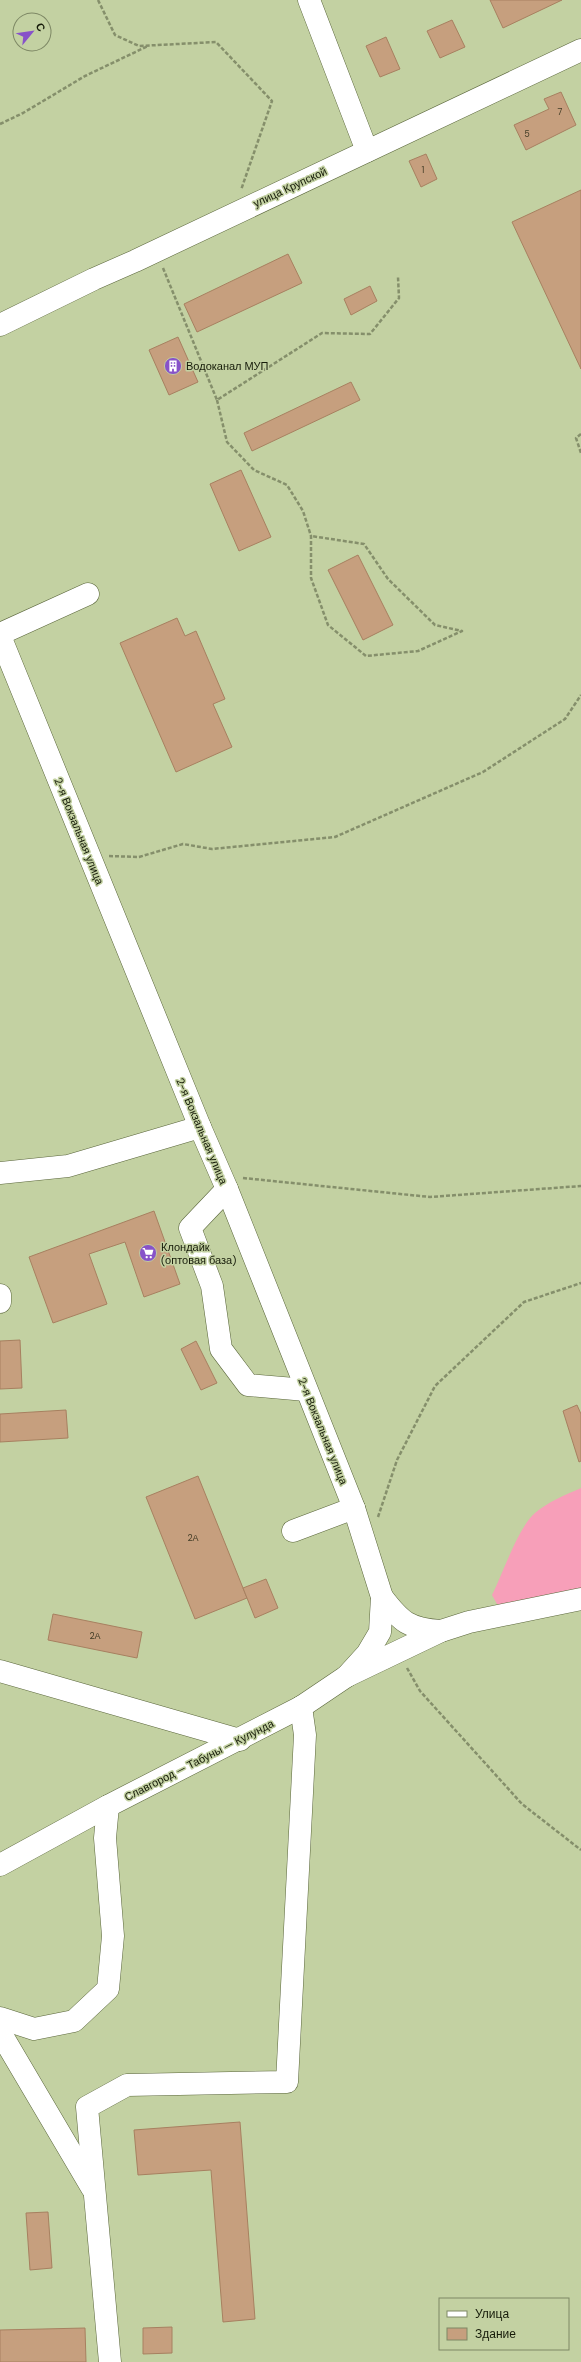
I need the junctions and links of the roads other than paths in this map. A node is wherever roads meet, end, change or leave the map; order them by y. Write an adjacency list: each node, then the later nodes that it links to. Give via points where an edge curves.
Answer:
1 (309, 0): 3 (main road)
2 (581, 50): 3 (main road, улица Крупской)
3 (367, 151): 4 (main road, улица Крупской, via 94,278)
4 (0, 325)
5 (88, 594): 6 (main road)
6 (0, 635): 7 (main road, 2-я Вокзальная улица)
7 (200, 1127): 8 (main road, via 68,1166); 9 (main road, 2-я Вокзальная улица)
8 (0, 1173)
9 (224, 1182): 12 (main road, 2-я Вокзальная улица); 12 (main road, via 190,1228 212,1286 221,1349 248,1385)
10 (0, 1295): 11 (main road)
11 (0, 1302)
12 (306, 1390): 13 (main road, 2-я Вокзальная улица)
13 (354, 1508): 14 (main road); 15 (main road, 2-я Вокзальная улица)
14 (293, 1531)
15 (382, 1597): 17 (main road, via 395,1615 405,1623 420,1629); 18 (main road, 2-я Вокзальная улица)
16 (581, 1599): 17 (main road, via 469,1622)
17 (441, 1631): 20 (main road)
18 (380, 1632): 20 (main road, Славгород — Табуны — Кулунда, via 367,1654)
19 (0, 1670): 22 (main road)
20 (347, 1676): 21 (main road, Славгород — Табуны — Кулунда)
21 (301, 1707): 22 (main road, Славгород — Табуны — Кулунда); 27 (main road, via 305,1735 287,2082 126,2085 87,2106)
22 (240, 1740): 23 (main road, Славгород — Табуны — Кулунда)
23 (108, 1806): 24 (main road, Славгород — Табуны — Кулунда); 25 (main road, via 105,1838 113,1936 108,1990 74,2021 34,2029)
24 (0, 1865)
25 (0, 2018)
26 (0, 2032): 27 (main road)
27 (95, 2192): 28 (main road)
28 (110, 2362)

